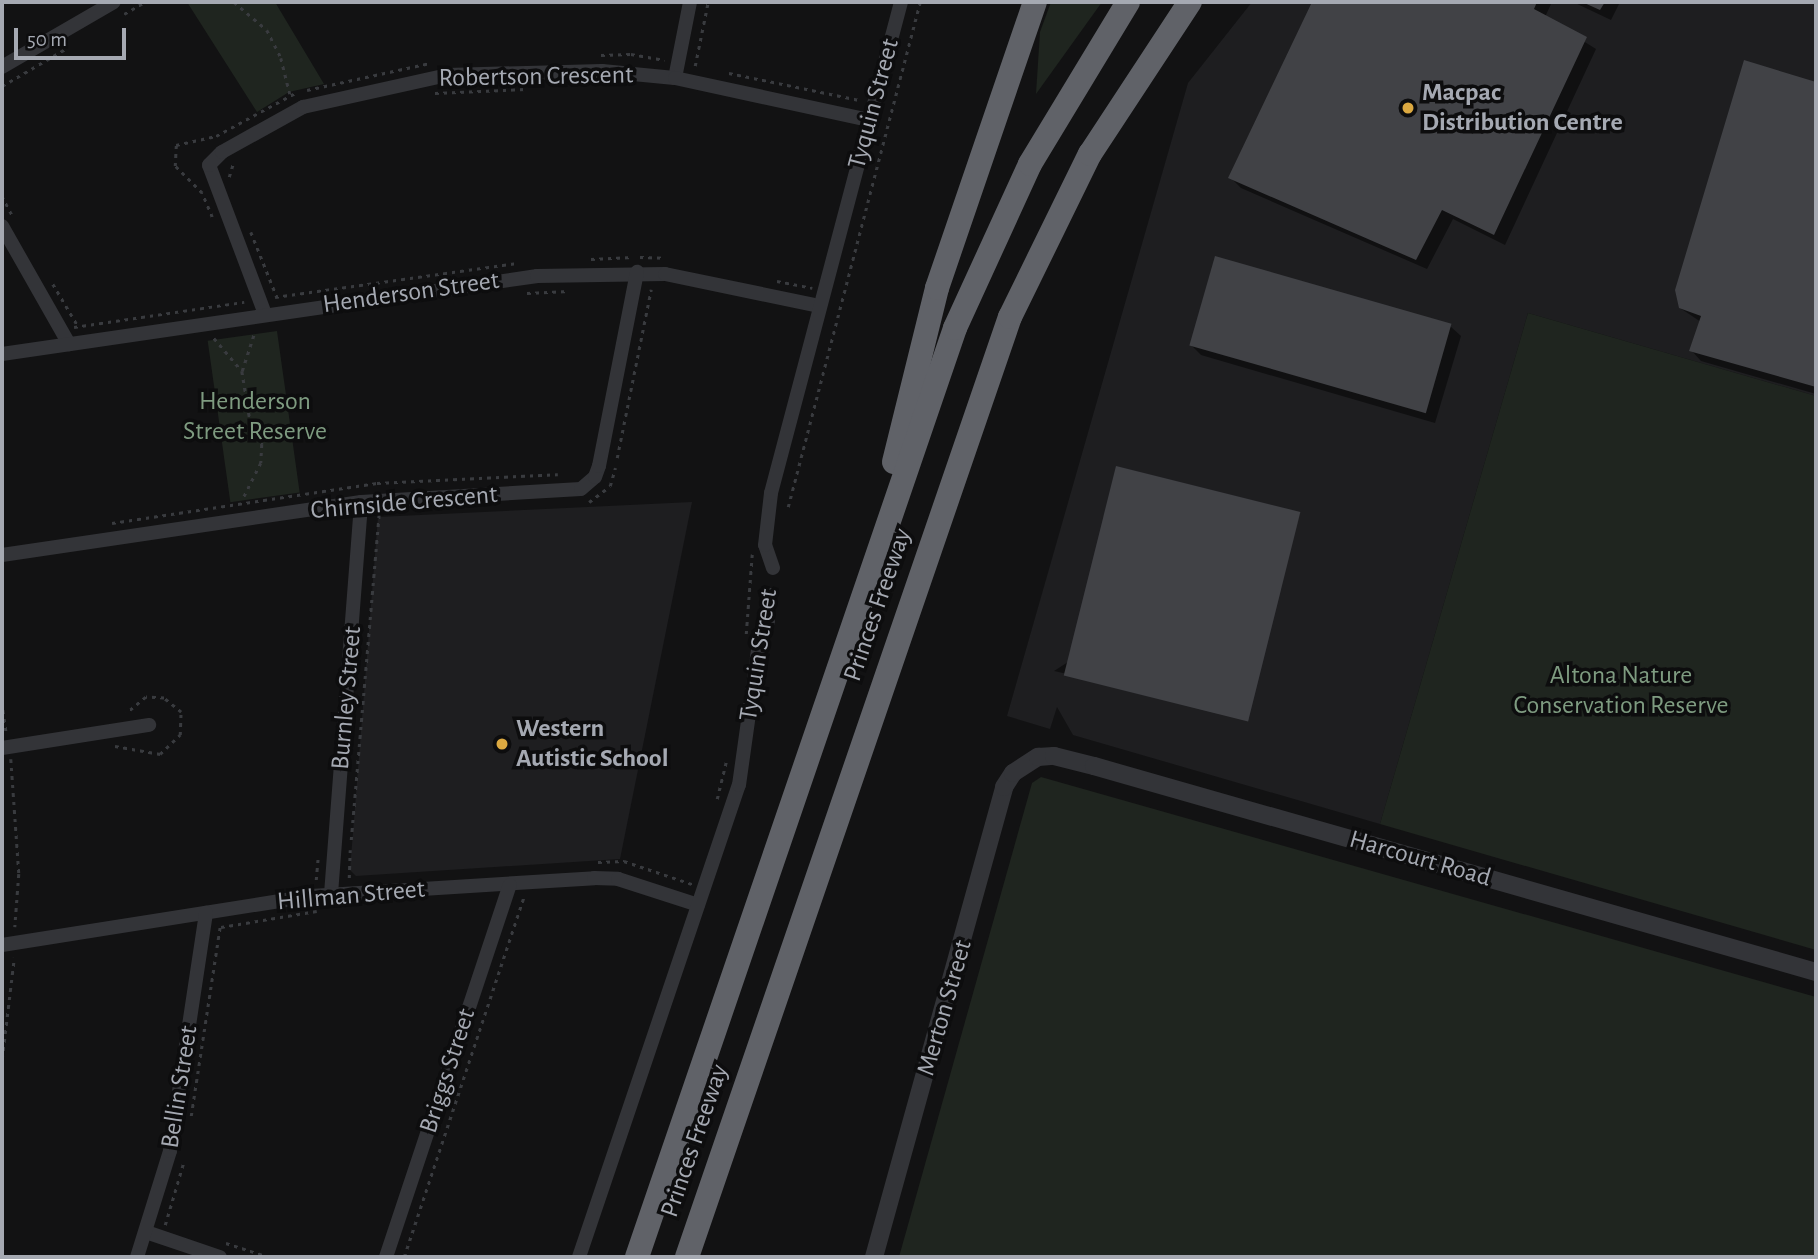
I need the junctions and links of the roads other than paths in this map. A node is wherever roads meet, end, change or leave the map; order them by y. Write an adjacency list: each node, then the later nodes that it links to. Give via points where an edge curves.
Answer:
1 (114, 2): 7 (street)
2 (690, 2): 8 (street)
3 (901, 2): 9 (street, Tyquin Street)
4 (1035, 2): 19 (highway, via 937,288 908,395)
5 (1128, 2): 19 (highway, Princes Freeway, via 1051,125 990,244 946,352)
6 (1190, 2): 36 (highway, Princes Freeway, via 1090,154 1010,317)
7 (2, 66)
8 (677, 71): 9 (street, Robertson Crescent); 13 (street, Robertson Crescent, via 447,75 303,107 222,152 213,158 209,174)
9 (864, 118): 12 (street, Tyquin Street)
10 (2, 226): 14 (street)
11 (637, 280): 12 (street, Henderson Street); 13 (street, Henderson Street, via 507,279); 16 (street, Chirnside Crescent, via 598,466 589,485 570,491)
12 (813, 305): 18 (street, Tyquin Street, via 771,493 765,545)
13 (265, 314): 14 (street, Henderson Street)
14 (69, 344): 15 (street, Henderson Street)
15 (2, 354)
16 (361, 502): 17 (street, Chirnside Crescent); 25 (street, Burnley Street)
17 (2, 555)
18 (773, 568)
19 (872, 568): 35 (highway, Princes Freeway)
20 (768, 622): 26 (street, Tyquin Street, via 759,643 739,785)
21 (149, 725): 22 (street)
22 (5, 748)
23 (1023, 764): 29 (street, Harcourt Road, via 1054,756 1094,766); 37 (street, Merton Street, via 1004,787)
24 (507, 892): 25 (street, Hillman Street); 26 (street, Hillman Street, via 618,879); 33 (street, Briggs Street)
25 (331, 894): 27 (street, Hillman Street)
26 (692, 903): 34 (street, Tyquin Street)
27 (206, 913): 28 (street, Hillman Street); 30 (street, Bellin Street, via 170,1151)
28 (10, 949)
29 (1816, 972)
30 (146, 1232): 31 (street, Bellin Street); 32 (street)
31 (137, 1257)
32 (220, 1257)
33 (386, 1257)
34 (579, 1257)
35 (637, 1257)
36 (687, 1257)
37 (874, 1257)

